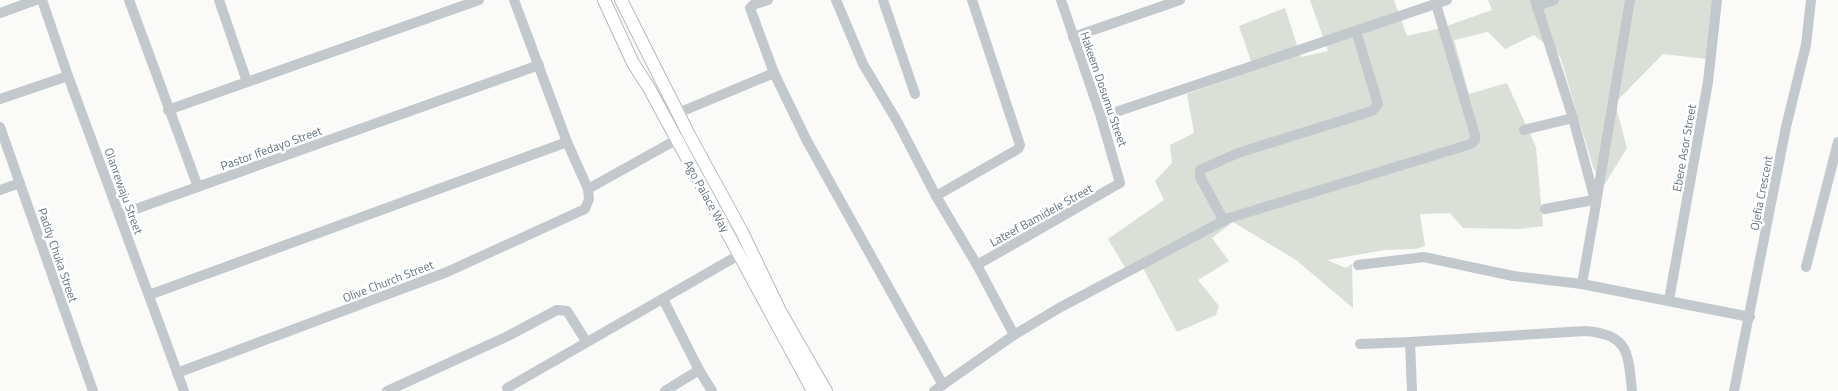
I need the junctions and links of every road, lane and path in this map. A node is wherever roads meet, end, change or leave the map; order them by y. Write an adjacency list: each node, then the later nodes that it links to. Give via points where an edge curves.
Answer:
1 (36, 0): 22 (street)
2 (42, 0): 31 (street, Olanrewaju Street)
3 (129, 0): 35 (street)
4 (219, 0): 32 (street)
5 (479, 0): 32 (street)
6 (514, 0): 29 (street)
7 (604, 0): 26 (main road, Ago Palace Way)
8 (621, 0): 25 (main road, Ago Palace Way)
9 (768, 0): 30 (street, via 750,8)
10 (836, 0): 49 (street, via 863,64)
11 (883, 0): 33 (street)
12 (972, 0): 49 (street, via 1020,145 1018,150)
13 (1061, 0): 24 (street, Hakeem Dosumu Street)
14 (1180, 0): 24 (street)
15 (1447, 0): 21 (street)
16 (1554, 0): 20 (street)
17 (1630, 0): 50 (street)
18 (1717, 0): 61 (street, Ebere Asor Street, via 1708,82)
19 (1811, 0): 62 (street, Ojefia Crescent, via 1806,45 1786,127)
20 (1536, 3): 38 (street)
21 (1436, 4): 23 (street); 53 (street, via 1475,135 1472,144)
22 (0, 13)
23 (1356, 31): 37 (street); 53 (street, via 1378,104 1376,108 1238,153 1200,170 1200,177)
24 (1073, 37): 37 (street, Hakeem Dosumu Street)
25 (641, 42): 26 (main road); 27 (main road, Ago Palace Way)
26 (624, 45): 28 (main road, Ago Palace Way)
27 (648, 54): 28 (main road); 36 (main road, Ago Palace Way)
28 (631, 58): 41 (main road, Ago Palace Way)
29 (539, 65): 42 (street); 46 (street, Pastor Ifedayo Street)
30 (774, 73): 36 (street); 70 (street)
31 (68, 76): 34 (street); 52 (street, Olanrewaju Street)
32 (247, 82): 35 (street)
33 (915, 94)
34 (0, 99)
35 (168, 110): 46 (street)
36 (678, 113): 77 (main road, Ago Palace Way, via 742,232 780,313)
37 (1102, 117): 45 (street, Hakeem Dosumu Street, via 1121,179)
38 (1573, 118): 40 (street); 50 (street)
39 (0, 127): 44 (street, Paddy Chuka Street)
40 (1524, 130)
41 (676, 140): 47 (street); 54 (main road, Ago Palace Way)
42 (567, 142): 47 (street); 59 (street)
43 (1838, 142): 57 (street)
44 (20, 183): 48 (street); 71 (street, Paddy Chuka Street)
45 (1118, 186): 55 (street, Lateef Bamidele Street)
46 (198, 187): 52 (street, Pastor Ifedayo Street)
47 (588, 189): 68 (street, Olive Church Street, via 589,199 584,209 575,215 447,272)
48 (0, 190)
49 (936, 196): 55 (street)
50 (1595, 202): 51 (street); 58 (street)
51 (1545, 209)
52 (119, 215): 59 (street, Olanrewaju Street)
53 (1224, 220): 63 (street)
54 (739, 255): 60 (street); 76 (main road, Ago Palace Way)
55 (977, 265): 63 (street)
56 (1358, 265): 58 (street, via 1418,256 1513,276)
57 (1806, 267)
58 (1582, 284): 61 (street)
59 (149, 295): 68 (street, Olanrewaju Street)
60 (663, 299): 64 (street); 67 (street)
61 (1669, 300): 62 (street)
62 (1750, 317): 80 (street, Ojefia Crescent)
63 (1014, 335): 70 (street)
64 (586, 341): 69 (street); 73 (street, via 567,311 556,310 506,338)
65 (1410, 342): 66 (street); 78 (street); 79 (street, via 1598,333 1617,339 1625,347)
66 (1360, 344)
67 (699, 370): 74 (street); 75 (street)
68 (177, 373): 72 (street, Olanrewaju Street)
69 (507, 388)
70 (939, 388)
71 (94, 391)
72 (184, 391)
73 (387, 391)
74 (666, 391)
75 (712, 391)
76 (813, 391)
77 (826, 391)
78 (1412, 391)
79 (1632, 391)
80 (1734, 391)

